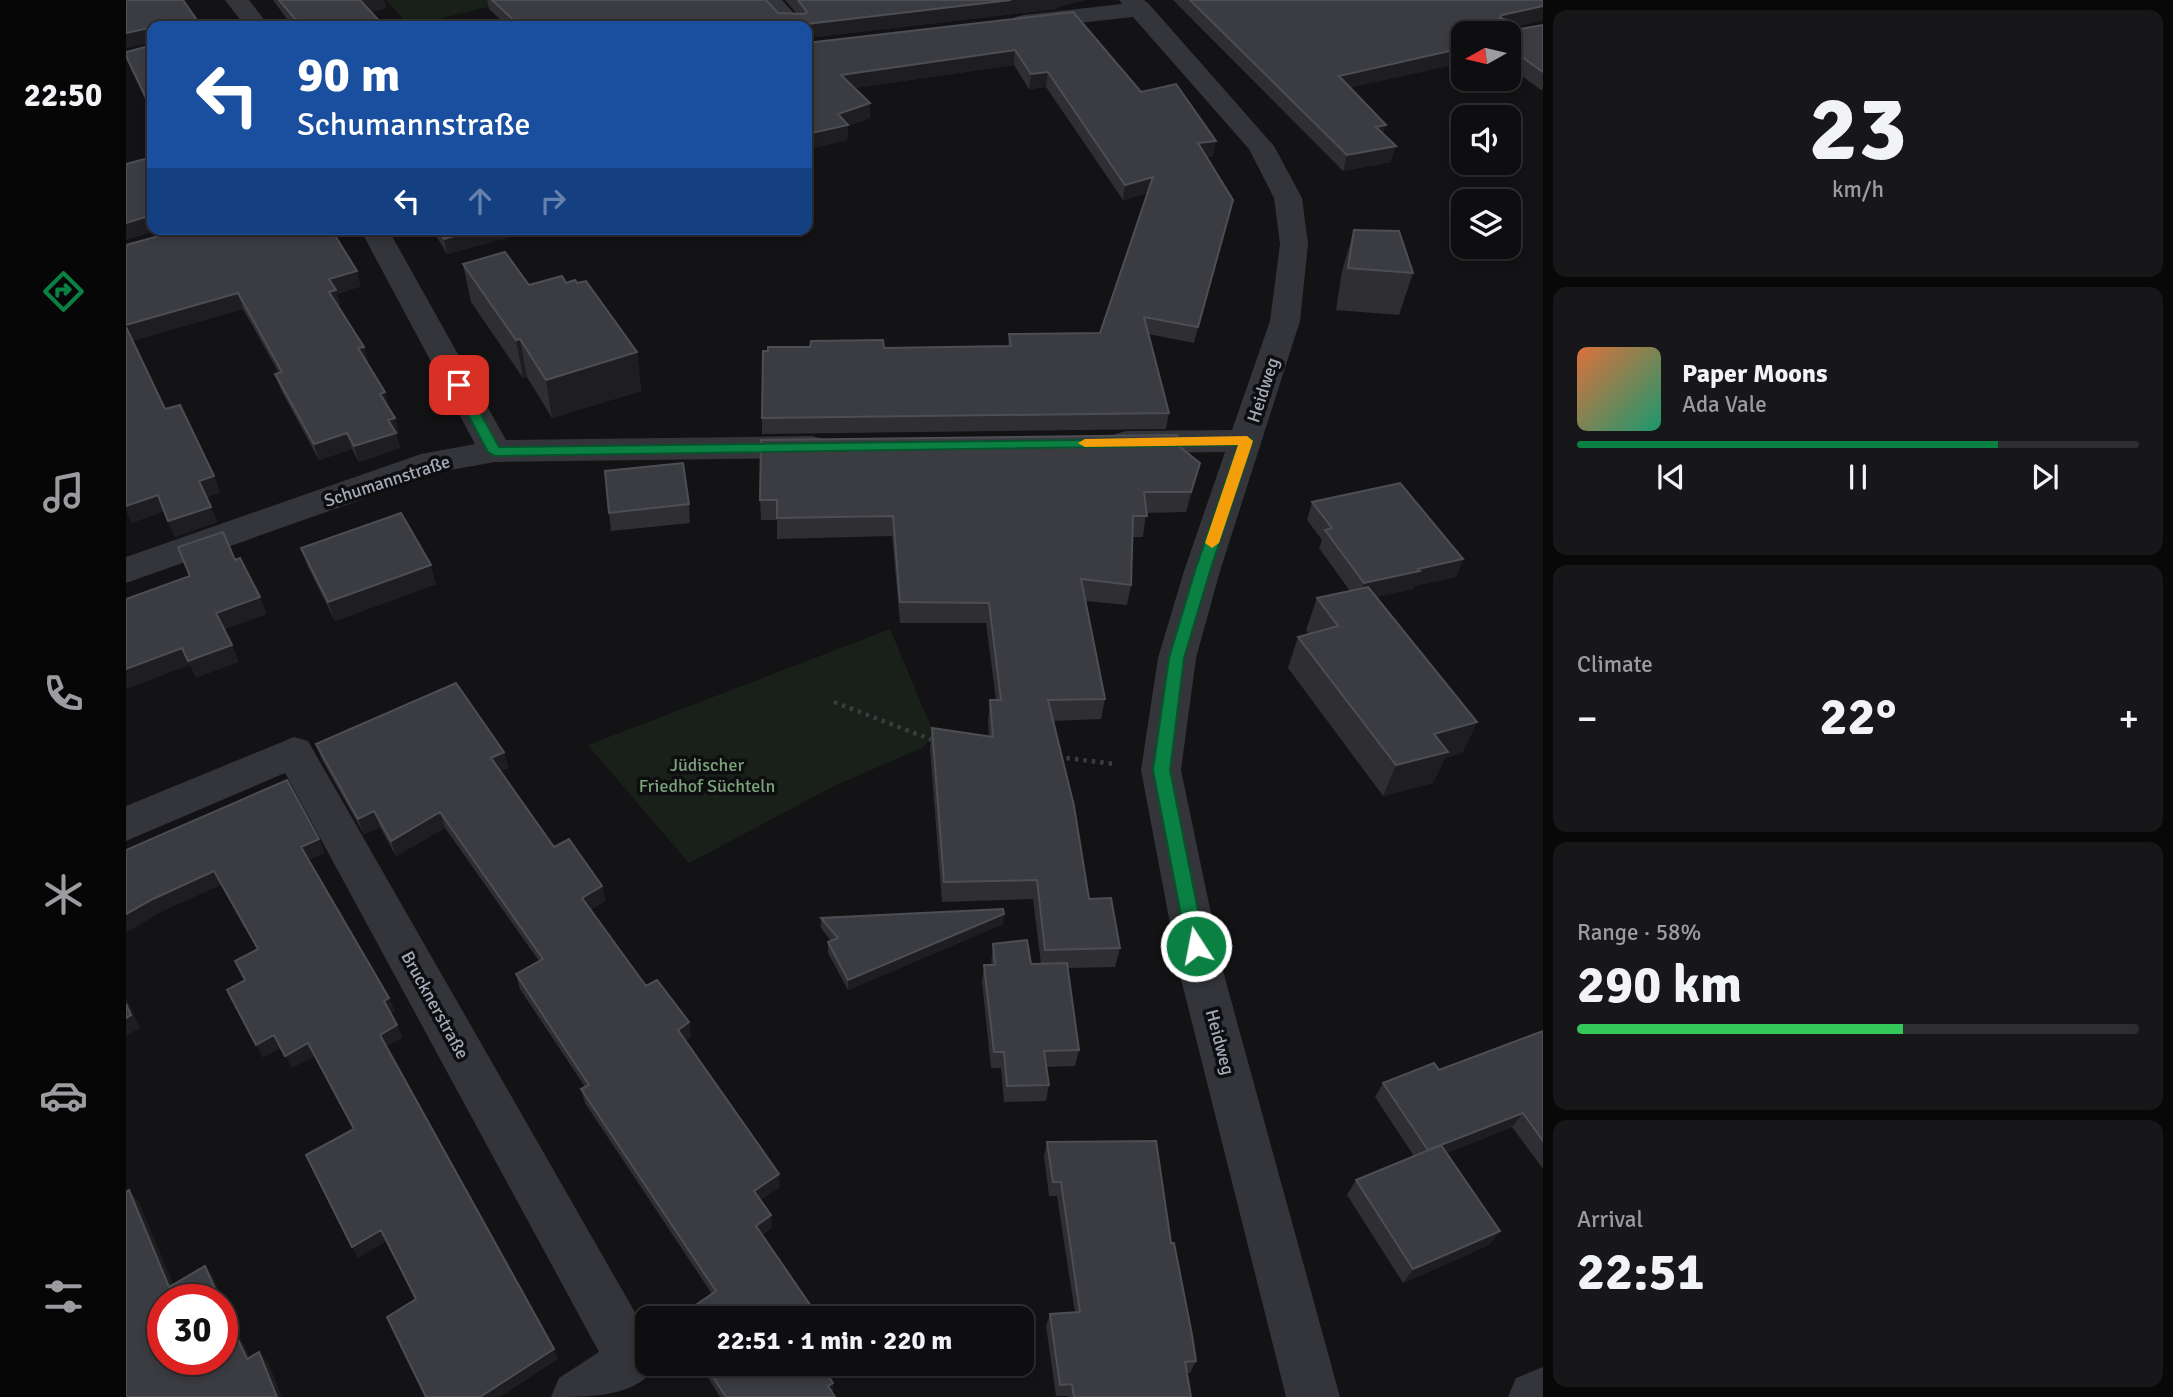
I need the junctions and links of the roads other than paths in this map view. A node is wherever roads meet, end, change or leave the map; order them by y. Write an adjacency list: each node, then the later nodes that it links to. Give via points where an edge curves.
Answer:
1 (237, 0): 4 (street)
2 (769, 0): 5 (street)
3 (1136, 4): 6 (street); 8 (street, Heidweg, via 1261,146 1288,198 1294,244 1285,321)
4 (253, 21)
5 (788, 21)
6 (1004, 25)
7 (377, 235): 11 (street)
8 (1247, 441): 9 (street); 16 (street, Heidweg, via 1177,658 1161,770 1201,971)
9 (1093, 443)
10 (843, 446): 11 (street, Schumannstraße)
11 (495, 452): 12 (street, Schumannstraße, via 433,462)
12 (126, 570)
13 (126, 824): 15 (street, Brucknerstraße, via 294,752 633,1361)
14 (1543, 1394): 17 (street)
15 (578, 1397)
16 (1313, 1397)
17 (1535, 1397)

